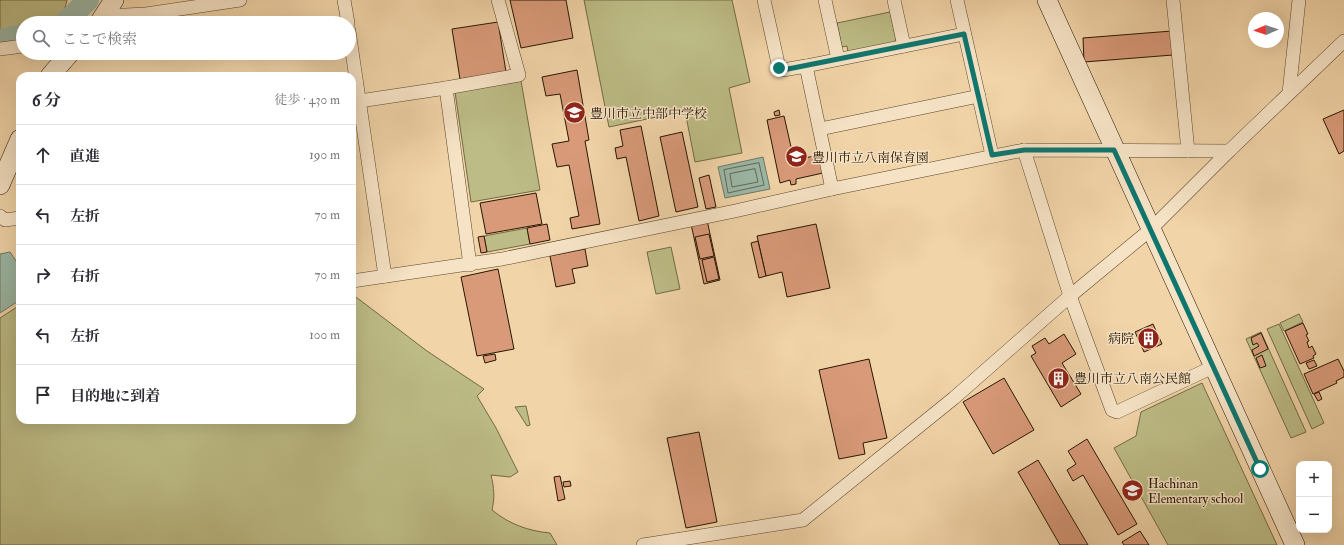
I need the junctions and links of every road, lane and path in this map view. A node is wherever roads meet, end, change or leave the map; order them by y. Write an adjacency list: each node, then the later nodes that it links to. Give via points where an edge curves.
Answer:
1 (240, 0): 11 (street, via 146,14)
2 (344, 0): 12 (street)
3 (498, 0): 24 (street, via 520,75)
4 (764, 0): 21 (street, via 779,68 783,70)
5 (825, 0): 18 (street)
6 (894, 0): 15 (street)
7 (957, 0): 13 (street)
8 (1047, 0): 30 (street)
9 (1173, 0): 32 (street)
10 (1299, 0): 25 (street)
11 (106, 13)
12 (347, 16)
13 (964, 34): 15 (street); 26 (street)
14 (1344, 41): 25 (street)
15 (904, 46): 18 (street)
16 (16, 47): 17 (street)
17 (0, 49)
18 (838, 59): 21 (street)
19 (60, 60): 22 (street)
20 (352, 60): 23 (street)
21 (806, 66): 28 (street)
22 (52, 72)
23 (353, 72)
24 (446, 88): 27 (street); 40 (street)
25 (1290, 93): 33 (street)
26 (979, 96): 28 (street); 34 (street)
27 (356, 101): 41 (street)
28 (820, 129): 36 (street)
29 (1024, 150): 30 (street); 34 (street); 43 (street)
30 (1114, 150): 32 (street); 39 (street)
31 (16, 151): 35 (street)
32 (1188, 151): 33 (street)
33 (1229, 151): 39 (street)
34 (992, 155): 36 (street)
35 (0, 185)
36 (832, 188): 40 (street, via 735,211)
37 (0, 216): 38 (street, via 5,220)
38 (16, 219)
39 (1150, 230): 43 (street); 44 (street)
40 (470, 265): 41 (street)
41 (385, 276): 42 (street)
42 (356, 280)
43 (1070, 296): 44 (street, via 1112,410 1117,412); 45 (street, via 954,398 803,520)
44 (1213, 366): 46 (street)
45 (643, 545)
46 (1294, 545)

